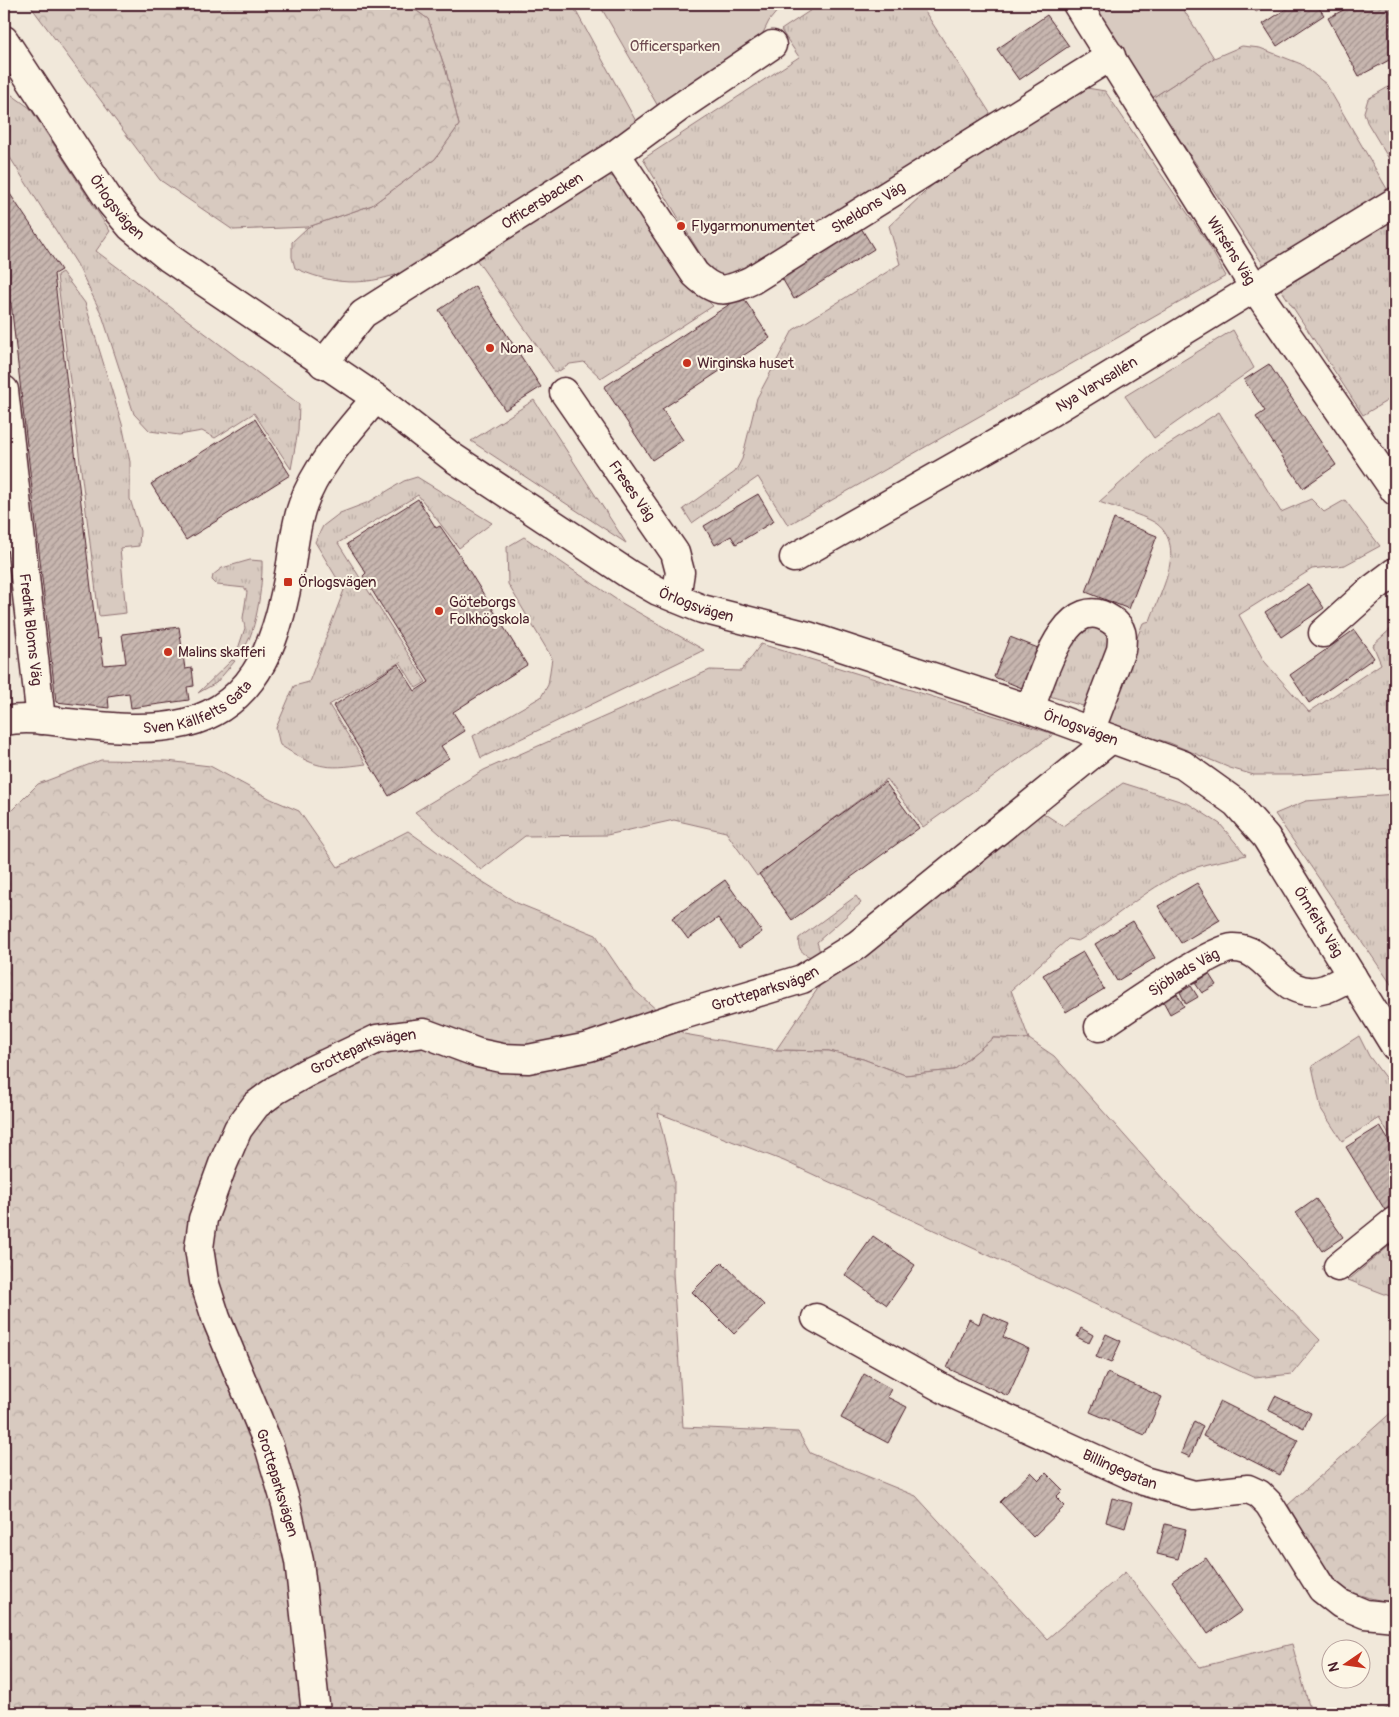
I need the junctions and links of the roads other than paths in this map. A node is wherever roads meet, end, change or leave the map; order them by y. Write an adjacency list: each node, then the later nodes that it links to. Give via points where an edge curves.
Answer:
1 (1077, 4): 4 (street, Wirséns Väg)
2 (4, 40): 8 (street, Örlogsvägen, via 110,203 131,227 169,258)
3 (772, 45): 5 (street, Officersbacken)
4 (1111, 56): 5 (street, Sheldons Väg, via 735,288 719,291 706,285 695,274); 7 (street, Wirséns Väg)
5 (616, 154): 8 (street, Officersbacken, via 363,314)
6 (1395, 202): 7 (street, Nya Varvsallén)
7 (1254, 287): 12 (street, Wirséns Väg); 13 (street, Nya Varvsallén, via 1051,412)
8 (323, 364): 11 (street, Örlogsvägen)
9 (4, 390): 18 (street, Fredrik Bloms Väg)
10 (564, 392): 15 (street, Freses Väg, via 674,552 680,572)
11 (376, 398): 15 (street, Örlogsvägen, via 452,457 580,543 630,575); 18 (street, Sven Källfelts Gata, via 325,463 303,504 288,582 269,648 247,686 231,702 205,717 162,726 124,727)
12 (1395, 491)
13 (794, 558)
14 (1395, 572): 16 (street, via 1370,590)
15 (676, 598): 17 (street, Örlogsvägen, via 702,609 808,636)
16 (1324, 633)
17 (1030, 709): 20 (street, Örlogsvägen); 20 (street, via 1059,637 1070,623 1087,615 1108,618 1121,629 1123,638)
18 (41, 720): 19 (street, Sven Källfelts Gata)
19 (4, 721)
20 (1100, 735): 21 (street, Örlogsvägen, via 1184,765); 29 (street, Grotteparksvägen, via 1074,770 857,945 802,979 589,1047 528,1059 478,1053 424,1033 377,1039 306,1073 256,1105 238,1129 223,1164 203,1219 199,1248 204,1281 216,1318 269,1446 286,1504 299,1561)
21 (1236, 804): 22 (street, Örnfelts Väg, via 1266,837)
22 (1352, 976): 23 (street, Sjöblads Väg, via 1324,989 1295,988 1277,977 1253,953 1226,949 1201,961); 24 (street, Örnfelts Väg)
23 (1099, 1027)
24 (1395, 1046)
25 (1395, 1221): 26 (street)
26 (1338, 1267)
27 (816, 1318): 28 (street, Billingegatan, via 953,1394 1144,1481 1194,1495 1237,1488 1258,1494 1269,1504 1322,1589 1341,1604 1365,1614)
28 (1395, 1617)
29 (316, 1713)

